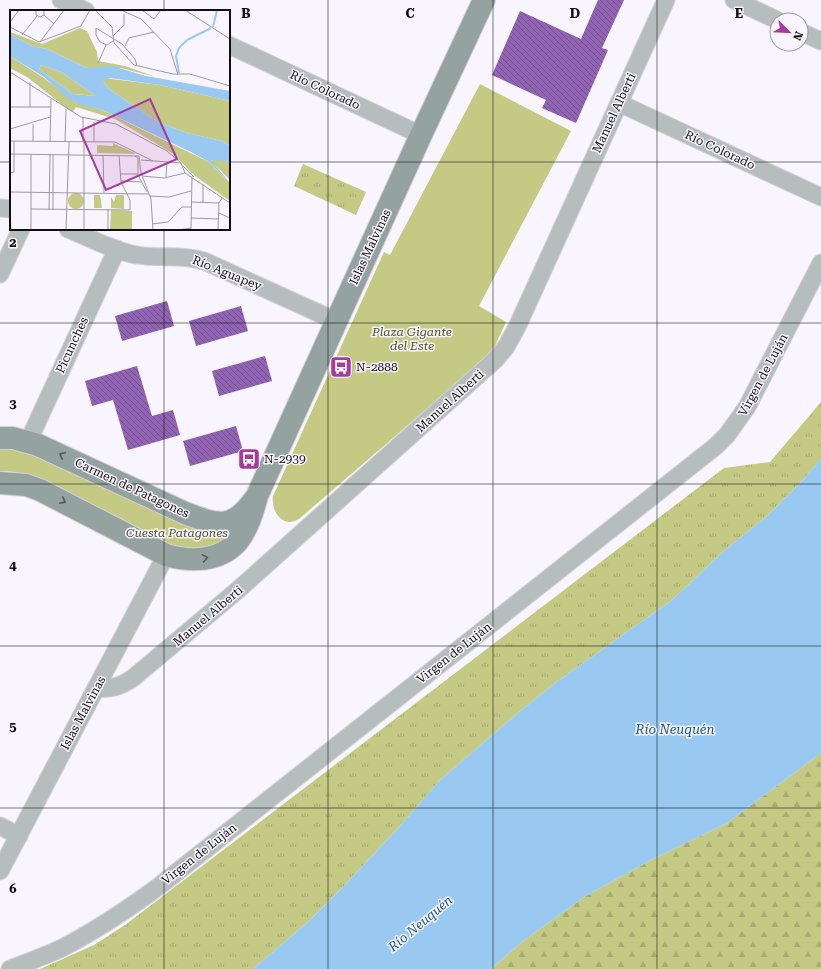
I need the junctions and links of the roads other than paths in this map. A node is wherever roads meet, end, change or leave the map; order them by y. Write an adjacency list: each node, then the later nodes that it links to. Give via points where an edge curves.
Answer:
1 (61, 0): 5 (street)
2 (484, 0): 11 (main road, Islas Malvinas)
3 (666, 0): 10 (street, Manuel Alberti)
4 (734, 0): 6 (street)
5 (84, 10)
6 (769, 16)
7 (809, 36): 8 (street)
8 (821, 41)
9 (230, 45): 11 (street, Río Colorado)
10 (619, 103): 12 (street, Río Colorado); 26 (street, Manuel Alberti, via 517,327 495,360 240,589 134,678 110,689)
11 (421, 135): 20 (main road, Islas Malvinas)
12 (821, 197)
13 (0, 208): 14 (street)
14 (10, 209)
15 (21, 230): 19 (street)
16 (70, 230): 17 (street, Río Aguapey)
17 (117, 249): 20 (street, Río Aguapey, via 136,255 185,257 204,261); 22 (street, Picunches)
18 (821, 262): 30 (street, Virgen de Luján, via 747,407 716,446 158,887 78,939)
19 (0, 274)
20 (336, 321): 24 (main road, Islas Malvinas)
21 (0, 438): 22 (main road, Carmen de Patagones)
22 (28, 442): 24 (main road, Carmen de Patagones, one-way to 22, via 239,517 229,522 207,521)
23 (0, 483): 25 (main road, one-way to 25, via 26,485 40,490)
24 (257, 496): 25 (main road, one-way to 24, via 187,560 199,559 220,554 230,548 238,541 249,521)
25 (166, 554): 26 (street, Islas Malvinas)
26 (96, 688): 28 (street, Islas Malvinas)
27 (0, 826): 28 (street)
28 (19, 836): 29 (street, Islas Malvinas)
29 (0, 872)
30 (10, 969)

